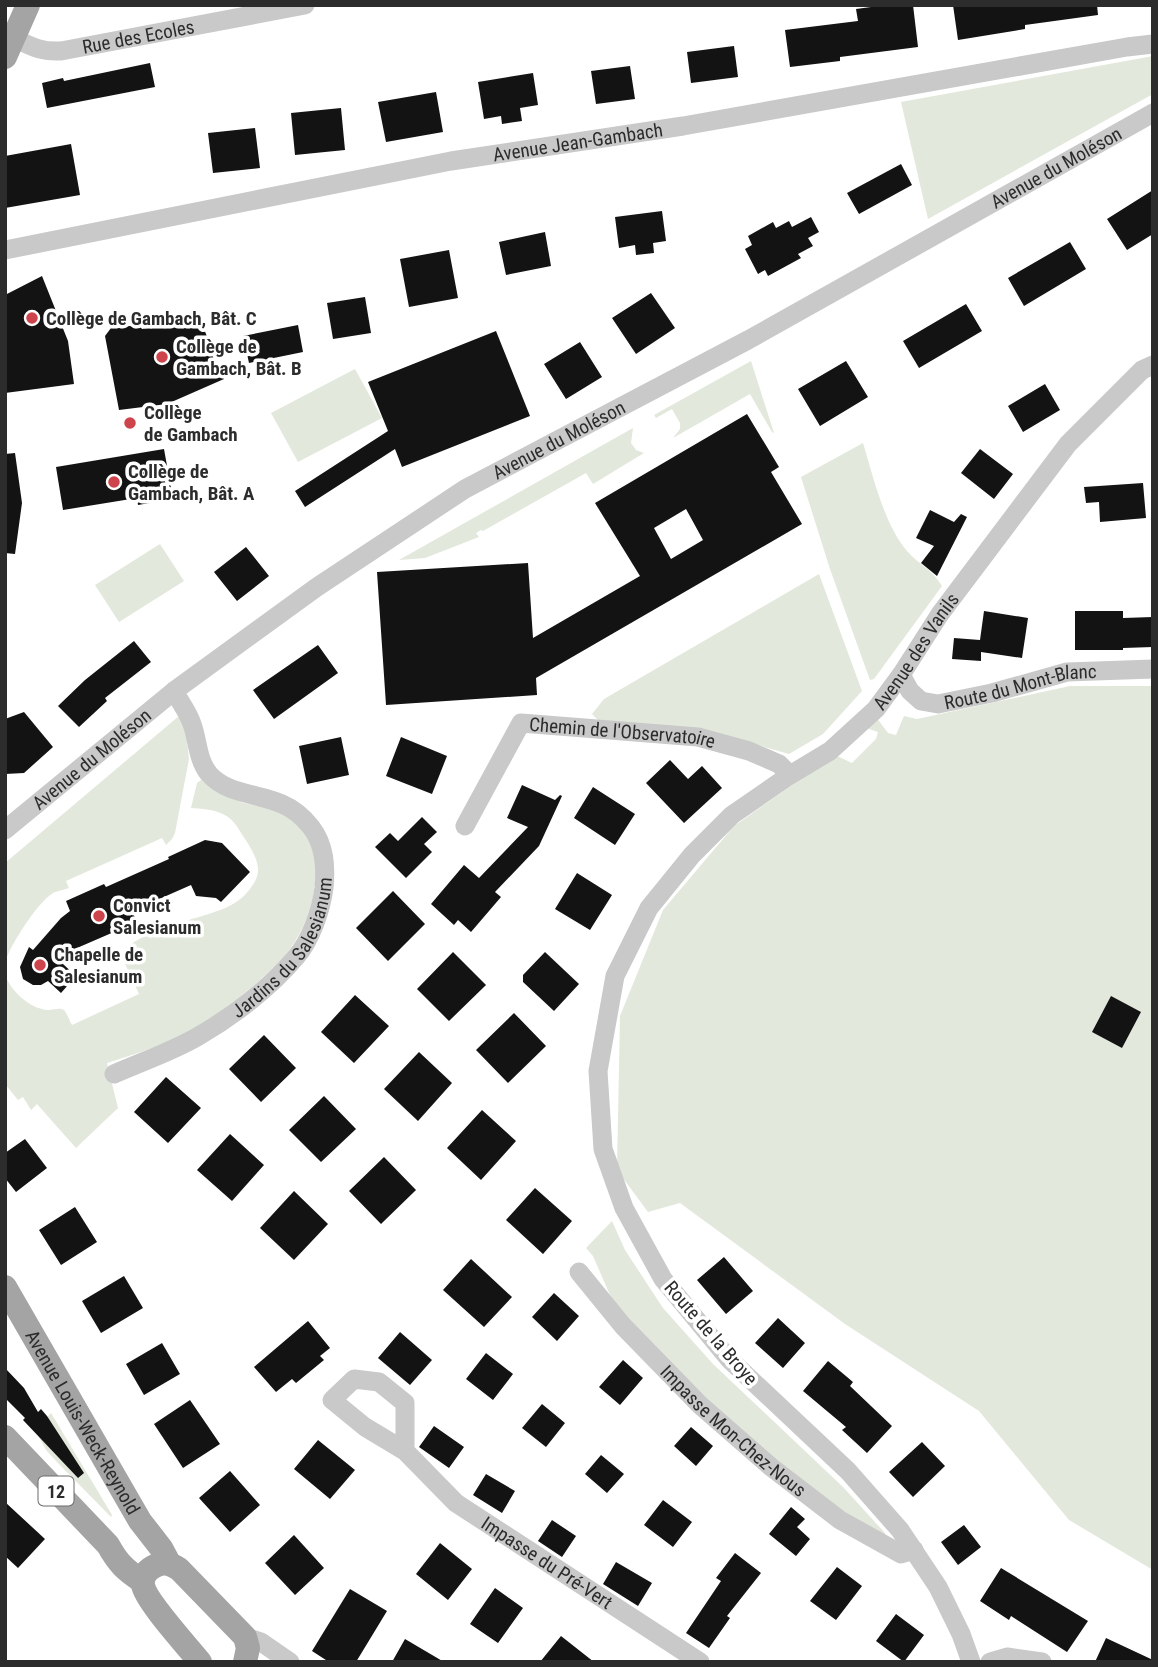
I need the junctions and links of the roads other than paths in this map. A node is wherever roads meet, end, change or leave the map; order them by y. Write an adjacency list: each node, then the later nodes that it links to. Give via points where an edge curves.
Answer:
1 (28, 5): 4 (main road)
2 (305, 5): 4 (street, Rue des Ecoles, via 61,51)
3 (1153, 44): 6 (street, Avenue Jean-Gambach, via 451,162)
4 (10, 48)
5 (1153, 113): 10 (street, Avenue du Moléson, via 748,340 465,489 317,587)
6 (5, 250)
7 (1153, 365): 9 (street, Avenue des Vanils, via 1142,370 1068,444 940,614)
8 (1153, 669): 9 (street, Route du Mont-Blanc, via 1067,672 938,704 920,701)
9 (901, 675): 11 (street, Avenue des Vanils, via 858,726 830,751)
10 (174, 691): 13 (street, Avenue du Moléson); 15 (street, Jardins du Salesianum, via 186,710 208,773 240,792 282,804 313,829 326,867 323,896 315,924 298,955 257,994 196,1038)
11 (790, 775): 12 (street, Chemin de l'Observatoire, via 779,764 749,751 698,737 521,723); 14 (street, Avenue des Vanils, via 732,815)
12 (465, 826)
13 (5, 830)
14 (649, 908): 20 (street, Route de la Broye, via 615,976 598,1071 603,1149 624,1208 663,1279 729,1359 848,1471)
15 (114, 1074)
16 (579, 1272): 20 (street, Impasse Mon-Chez-Nous, via 700,1405 771,1467 840,1520 901,1554)
17 (5, 1287): 21 (main road, Avenue Louis-Weck-Reynold, via 140,1521 161,1548)
18 (5, 1437): 21 (main road, 12, via 108,1545 119,1564)
19 (405, 1451): 25 (street, Impasse du Pré-Vert, via 456,1503)
20 (914, 1550): 26 (street, Route de la Broye, via 938,1587)
21 (154, 1570): 22 (main road, via 190,1580); 23 (main road, via 144,1590)
22 (247, 1655): 24 (street, via 261,1642)
23 (200, 1662)
24 (290, 1662)
25 (700, 1662)
26 (971, 1662)
27 (990, 1662): 28 (street, via 1007,1657)
28 (1042, 1662)

